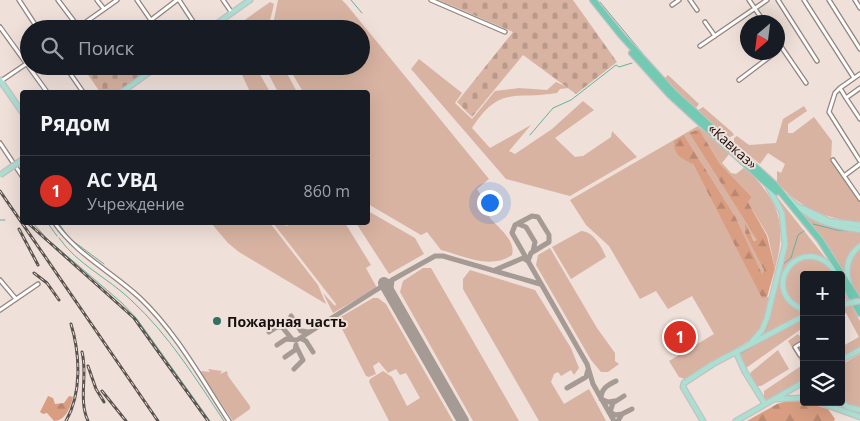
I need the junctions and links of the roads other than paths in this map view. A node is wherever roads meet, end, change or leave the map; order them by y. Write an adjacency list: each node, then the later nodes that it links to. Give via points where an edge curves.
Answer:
1 (19, 0): 26 (street)
2 (58, 0): 27 (street)
3 (97, 0): 22 (street)
4 (117, 0): 22 (street)
5 (137, 0): 29 (street)
6 (178, 0): 29 (street); 30 (street)
7 (223, 0): 24 (street)
8 (250, 0): 24 (main road)
9 (432, 0): 34 (street)
10 (591, 0): 57 (highway, «Кавказ»)
11 (679, 0): 19 (street)
12 (690, 0): 23 (street)
13 (749, 0): 20 (street)
14 (767, 0): 20 (street)
15 (778, 0): 41 (street)
16 (804, 0): 47 (street)
17 (829, 0): 37 (street)
18 (855, 0): 21 (street)
19 (672, 4)
20 (754, 8): 25 (street); 35 (street)
21 (860, 8)
22 (104, 9): 28 (street)
23 (698, 10)
24 (232, 13): 31 (main road)
25 (759, 15)
26 (32, 20)
27 (72, 20)
28 (89, 20)
29 (151, 20)
30 (192, 20)
31 (222, 20)
32 (705, 22): 35 (street)
33 (0, 27): 39 (street)
34 (504, 32)
35 (715, 36): 36 (street)
36 (700, 46)
37 (860, 49)
38 (785, 53): 50 (street)
39 (20, 54)
40 (766, 60): 48 (street)
41 (817, 61)
42 (20, 68): 49 (street)
43 (860, 74): 47 (street)
44 (35, 75): 53 (street)
45 (71, 75): 54 (street)
46 (146, 75): 55 (main road)
47 (854, 78): 51 (street)
48 (739, 80)
49 (0, 81): 58 (main road)
50 (806, 84)
51 (840, 88): 56 (street); 65 (street, via 829,112)
52 (860, 88): 56 (street)
53 (45, 90)
54 (82, 90)
55 (125, 90)
56 (846, 98): 59 (street)
57 (683, 104): 60 (highway, «Кавказ»); 62 (highway, «Кавказ»)
58 (20, 109)
59 (860, 119)
60 (718, 132): 62 (highway, via 702,122); 70 (highway, «Кавказ»)
61 (0, 143): 67 (street)
62 (725, 144): 66 (highway, «Кавказ»)
63 (833, 160): 69 (street)
64 (20, 161): 68 (main road, bridge)
65 (860, 162): 69 (street)
66 (754, 170): 76 (highway, «Кавказ», via 794,212); 89 (main road, via 780,206 786,236 767,318)
67 (20, 173)
68 (0, 175)
69 (844, 176): 71 (street)
70 (774, 184): 73 (main road, via 813,214 829,221); 74 (main road, via 816,220); 81 (highway, «Кавказ», via 811,228)
71 (860, 199)
72 (56, 225): 101 (street, via 76,249 139,297 161,320)
73 (860, 225)
74 (860, 230)
75 (860, 246): 81 (main road, via 847,265)
76 (836, 271)
77 (836, 271): 85 (main road, via 818,257 805,256 791,264 784,274 783,288 790,302)
78 (0, 280): 82 (street)
79 (845, 283): 81 (highway)
80 (38, 284): 82 (street)
81 (850, 289): 83 (highway, «Кавказ»); 87 (highway, «Кавказ»)
82 (16, 300): 86 (street)
83 (860, 302): 84 (main road, bridge)
84 (845, 304)
85 (800, 308)
86 (0, 310)
87 (860, 313)
88 (800, 318): 89 (main road)
89 (750, 344): 91 (main road)
90 (860, 350): 92 (main road)
91 (736, 352): 96 (main road); 102 (main road, via 683,385)
92 (842, 361)
93 (800, 384): 95 (main road)
94 (800, 397): 95 (main road)
95 (772, 400): 96 (main road)
96 (765, 404): 103 (main road)
97 (845, 405): 99 (main road)
98 (829, 406): 100 (main road)
99 (860, 410)
100 (860, 417)
101 (229, 421)
102 (703, 421)
103 (736, 421)

